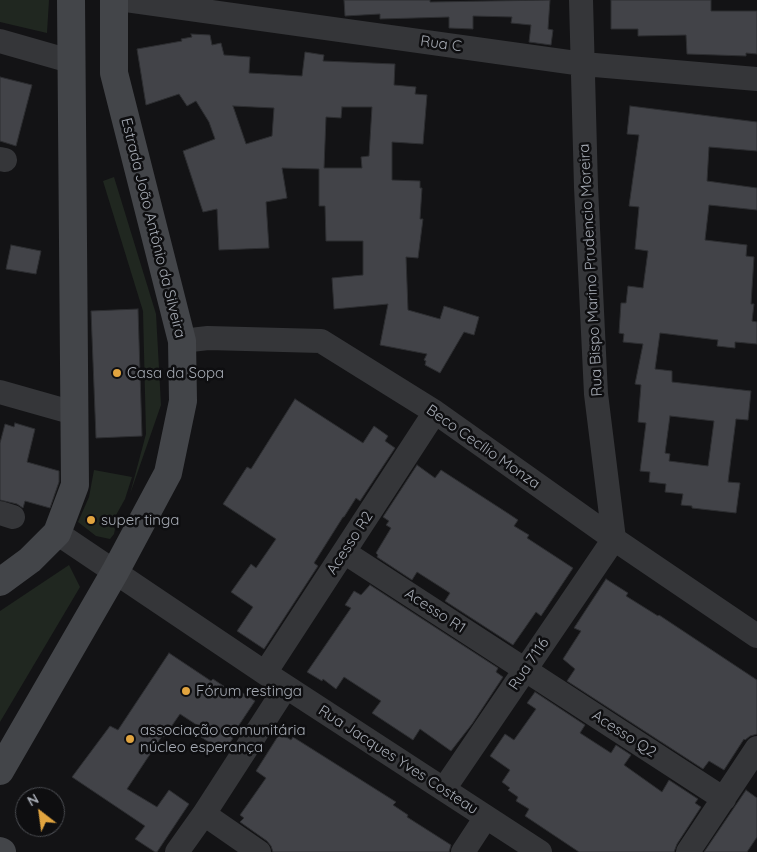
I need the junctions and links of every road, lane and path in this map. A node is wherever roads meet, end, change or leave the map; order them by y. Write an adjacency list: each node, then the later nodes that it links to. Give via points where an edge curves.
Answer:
1 (71, 0): 6 (main road)
2 (114, 0): 9 (main road, Estrada João Antônio da Silveira, via 114,73)
3 (126, 0): 7 (street, Rua C)
4 (581, 0): 7 (street, Rua Bispo Marino Prudencio Moreira)
5 (0, 41): 6 (street)
6 (70, 62): 11 (main road)
7 (583, 64): 8 (street, Rua C); 14 (street, Rua Bispo Marino Prudencio Moreira, via 596,394)
8 (757, 79)
9 (182, 341): 12 (street, Beco Cecílio Monza, via 208,338 321,341); 16 (main road, Estrada João Antônio da Silveira, via 183,401 168,472)
10 (0, 392): 11 (street)
11 (63, 410): 13 (main road, via 75,485)
12 (435, 412): 14 (street, Beco Cecílio Monza); 15 (street, Acesso R2)
13 (57, 533): 16 (street, Rua Jacques Yves Costeau); 17 (main road, via 30,560)
14 (614, 539): 18 (street, Beco Cecílio Monza); 19 (street, Rua 7116)
15 (344, 552): 19 (street, Acesso R1); 20 (street, Acesso R2)
16 (115, 572): 20 (street, Rua Jacques Yves Costeau); 23 (main road, Estrada João Antônio da Silveira)
17 (0, 582)
18 (757, 636)
19 (525, 670): 24 (street, Rua 7116); 25 (street, Acesso Q2)
20 (265, 674): 21 (street, Rua Jacques Yves Costeau)
21 (286, 687): 24 (street, Rua Jacques Yves Costeau); 26 (street)
22 (757, 748): 25 (street)
23 (0, 771)
24 (444, 789): 27 (street, Rua Jacques Yves Costeau)
25 (724, 799): 32 (street)
26 (204, 814): 28 (street); 29 (street)
27 (486, 816): 30 (street); 31 (street, Rua Jacques Yves Costeau)
28 (177, 852)
29 (260, 852)
30 (463, 852)
31 (540, 852)
32 (688, 852)

